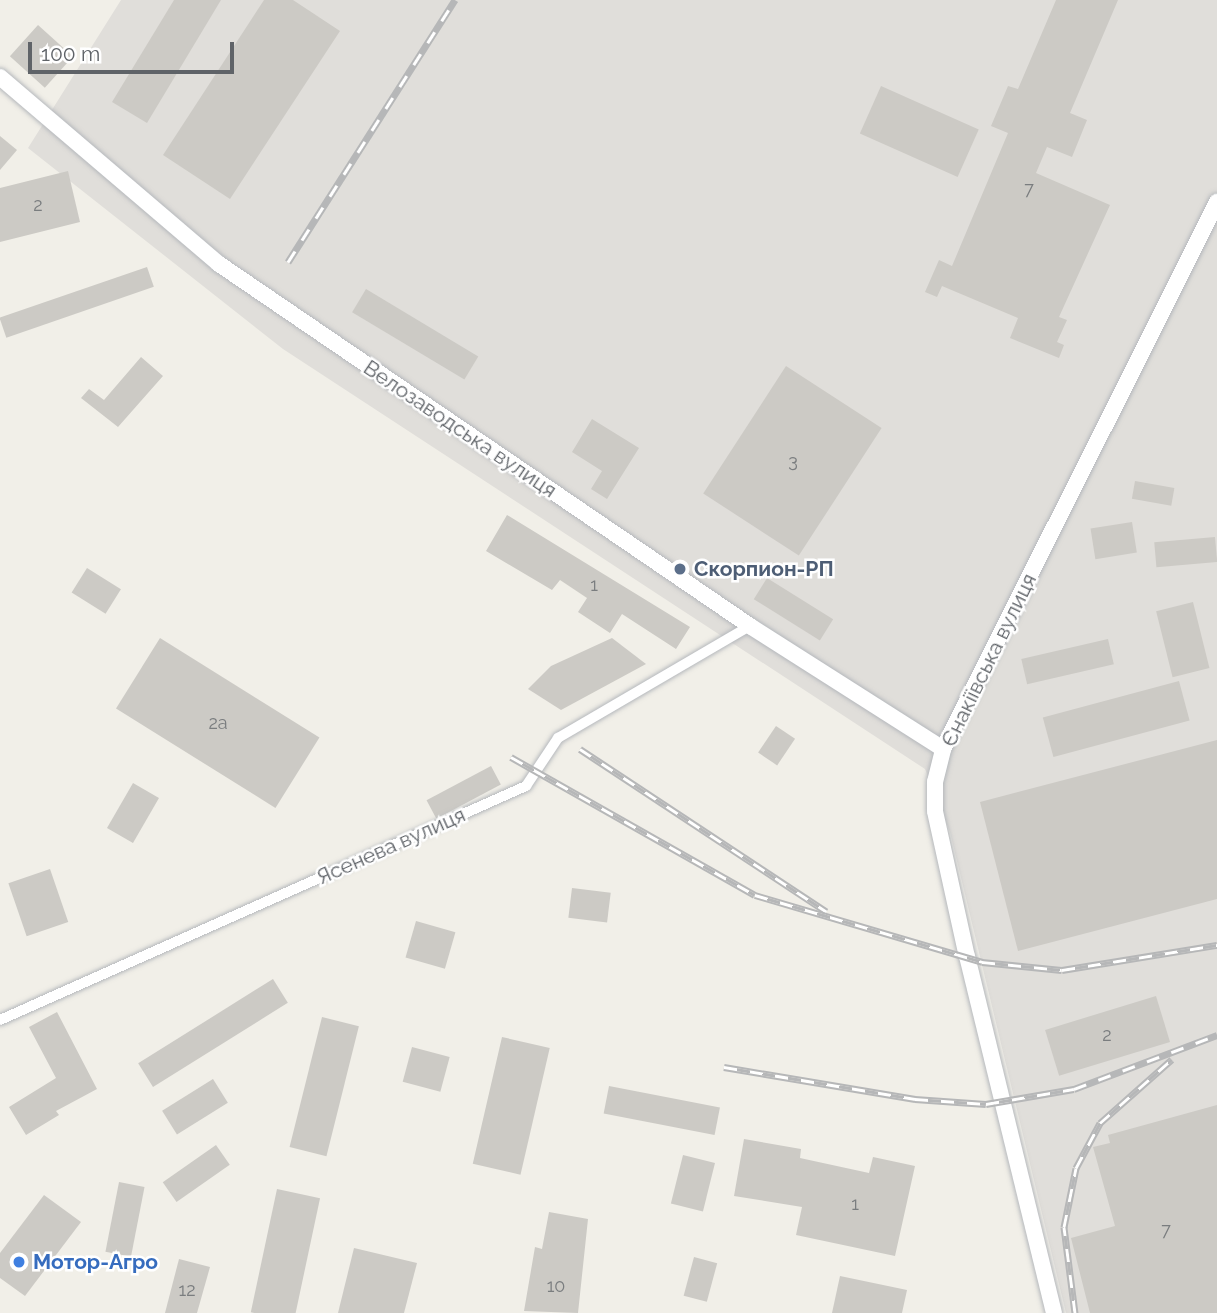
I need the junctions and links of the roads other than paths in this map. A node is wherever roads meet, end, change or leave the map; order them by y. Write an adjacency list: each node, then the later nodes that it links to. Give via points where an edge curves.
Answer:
1 (0, 77): 3 (street, Велозаводська вулиця, via 219,264)
2 (1217, 202): 4 (street, Єнакіївська вулиця)
3 (750, 626): 4 (street, Велозаводська вулиця); 5 (street, Ясенева вулиця, via 558,738 526,786)
4 (943, 749): 6 (street, Єнакіївська вулиця, via 935,811)
5 (0, 1020)
6 (1054, 1313)

